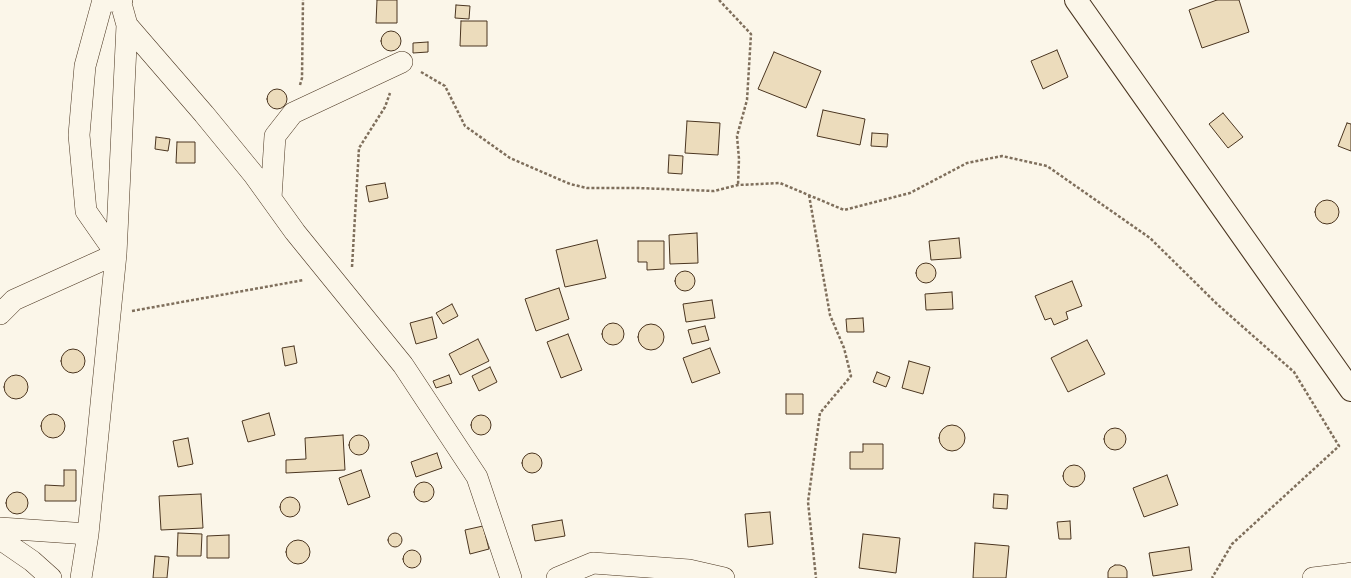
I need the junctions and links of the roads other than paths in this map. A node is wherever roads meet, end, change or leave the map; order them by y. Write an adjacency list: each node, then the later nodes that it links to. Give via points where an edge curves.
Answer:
1 (121, 0): 3 (street); 6 (street, via 103,0 85,66 79,135 86,211)
2 (1076, 0): 8 (main road)
3 (127, 25): 5 (street, via 204,114); 6 (street)
4 (402, 62): 5 (street, via 293,113 275,136)
5 (271, 198): 15 (street, via 403,365 477,477)
6 (116, 254): 7 (street, via 14,300); 10 (street)
7 (0, 314)
8 (1351, 390)
9 (0, 528): 10 (street)
10 (88, 534): 14 (street)
11 (0, 539): 13 (street)
12 (1347, 575): 18 (street)
13 (51, 578)
14 (81, 578)
15 (511, 578)
16 (557, 578): 17 (street, via 592,562 689,570)
17 (724, 578)
18 (1312, 578)

